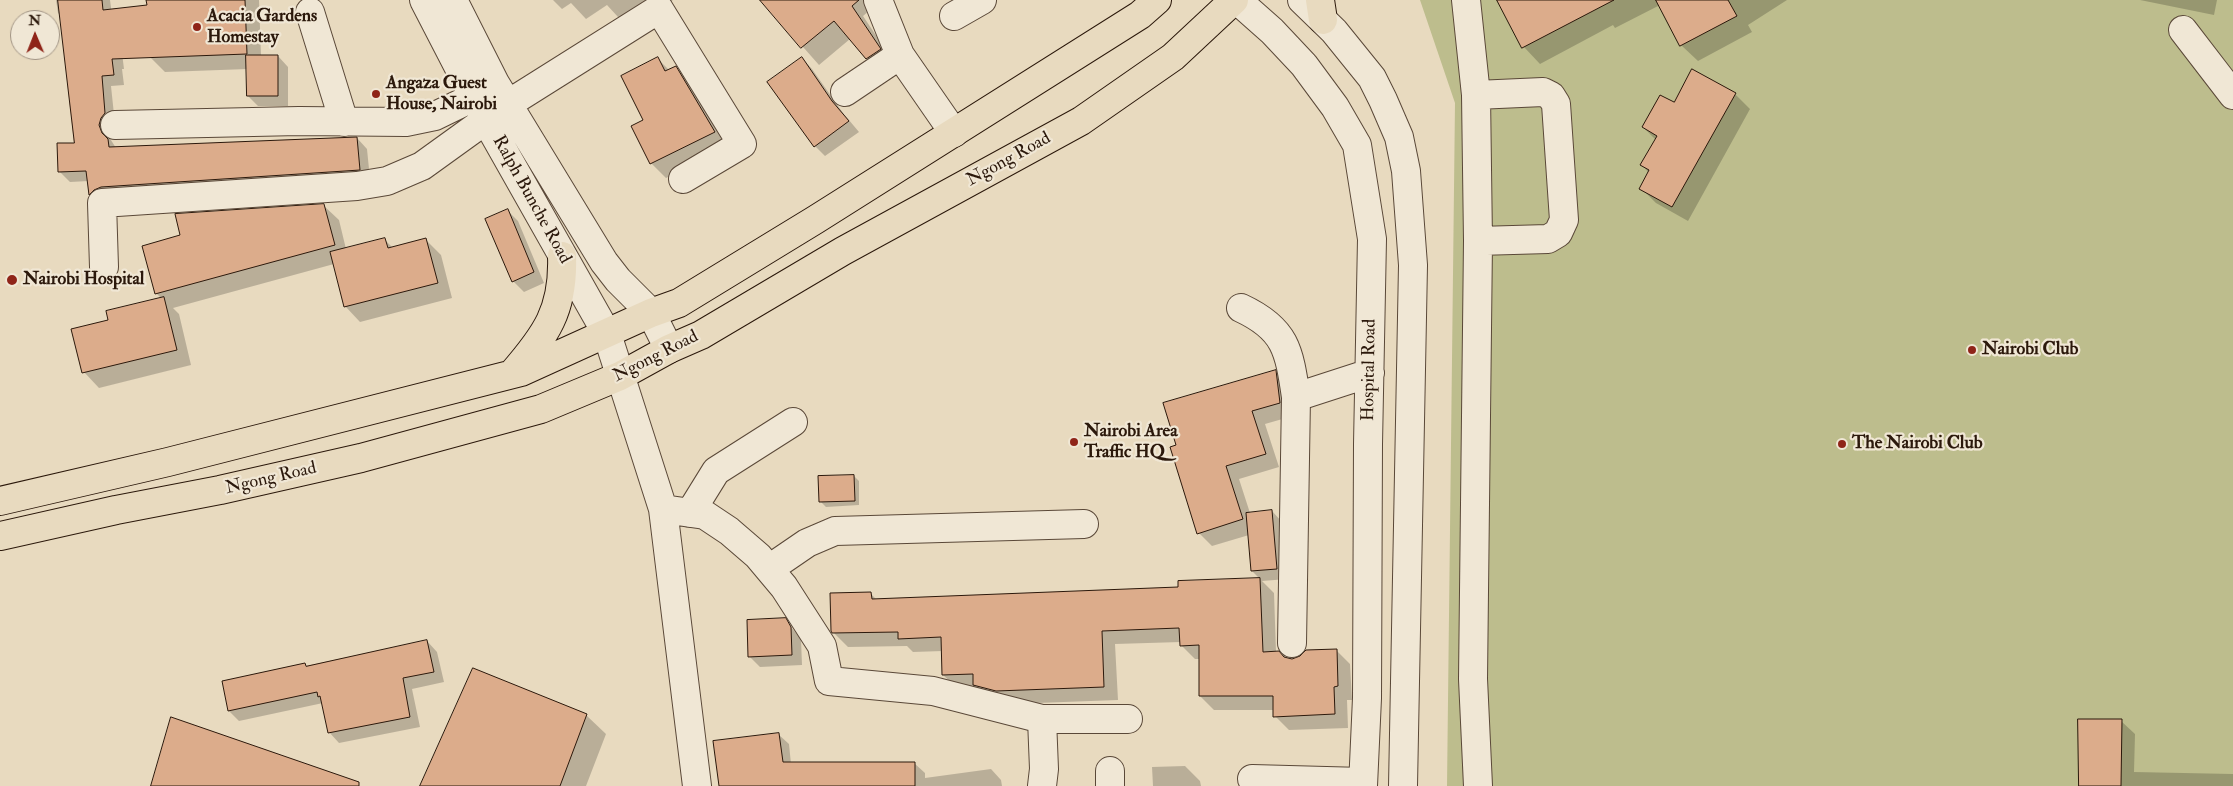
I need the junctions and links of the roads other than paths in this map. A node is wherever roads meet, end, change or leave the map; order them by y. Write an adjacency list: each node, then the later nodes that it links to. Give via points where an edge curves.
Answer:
1 (424, 0): 17 (street, Ralph Bunche Road)
2 (453, 0): 17 (street, Ralph Bunche Road)
3 (878, 0): 13 (street)
4 (982, 0): 11 (street)
5 (1157, 0): 20 (main road, via 1140,15)
6 (1235, 0): 28 (main road, Ngong Road, via 1173,57 1081,121 843,251 701,335); 29 (street, Hospital Road, via 1272,31 1304,65 1335,107 1357,145 1372,239)
7 (1302, 0): 9 (street)
8 (1466, 0): 15 (street)
9 (1321, 10): 47 (street, via 1372,78 1383,100 1399,137 1408,190 1413,265)
10 (310, 12): 18 (street)
11 (954, 16)
12 (2183, 30): 16 (street)
13 (900, 55): 14 (street); 20 (street)
14 (845, 92)
15 (1476, 95): 22 (street); 22 (street, via 1543,92 1551,96 1556,104 1564,220 1558,233 1548,239)
16 (2233, 95)
17 (491, 101): 18 (street, via 406,122); 21 (street, via 659,8 742,144); 23 (street, Ralph Bunche Road); 24 (street, via 422,166 387,181 357,186 102,203); 26 (street, Ralph Bunche Road, via 604,262)
18 (344, 122): 19 (street)
19 (115, 125)
20 (954, 133): 26 (main road, via 679,303)
21 (683, 179)
22 (1478, 240): 48 (street, via 1473,679)
23 (562, 256): 27 (street, Ralph Bunche Road); 30 (main road, via 563,280 558,305 545,332)
24 (104, 267)
25 (1241, 308): 32 (street, via 1276,330 1291,364)
26 (651, 313): 27 (main road); 28 (street, Ralph Bunche Road)
27 (607, 334): 30 (main road); 31 (street, Ralph Bunche Road)
28 (669, 349): 31 (main road, Ngong Road)
29 (1370, 373): 32 (street); 44 (street, Hospital Road, via 1367,698)
30 (511, 375): 34 (main road)
31 (620, 376): 35 (street, Ralph Bunche Road); 38 (main road, Ngong Road, via 541,409 362,458)
32 (1296, 397): 40 (street)
33 (793, 422): 36 (street, via 716,471)
34 (0, 501)
35 (663, 509): 36 (street); 45 (street, Ralph Bunche Road)
36 (690, 513): 39 (street, via 705,515 729,531)
37 (1084, 524): 39 (street, via 835,532 807,543)
38 (0, 536)
39 (769, 569): 41 (street, via 822,646 829,680 933,690)
40 (1292, 644)
41 (1042, 719): 42 (street); 46 (street)
42 (1128, 719)
43 (1252, 779): 44 (street)
44 (1363, 784)
45 (697, 786)
46 (1042, 786)
47 (1403, 786)
48 (1478, 786)

